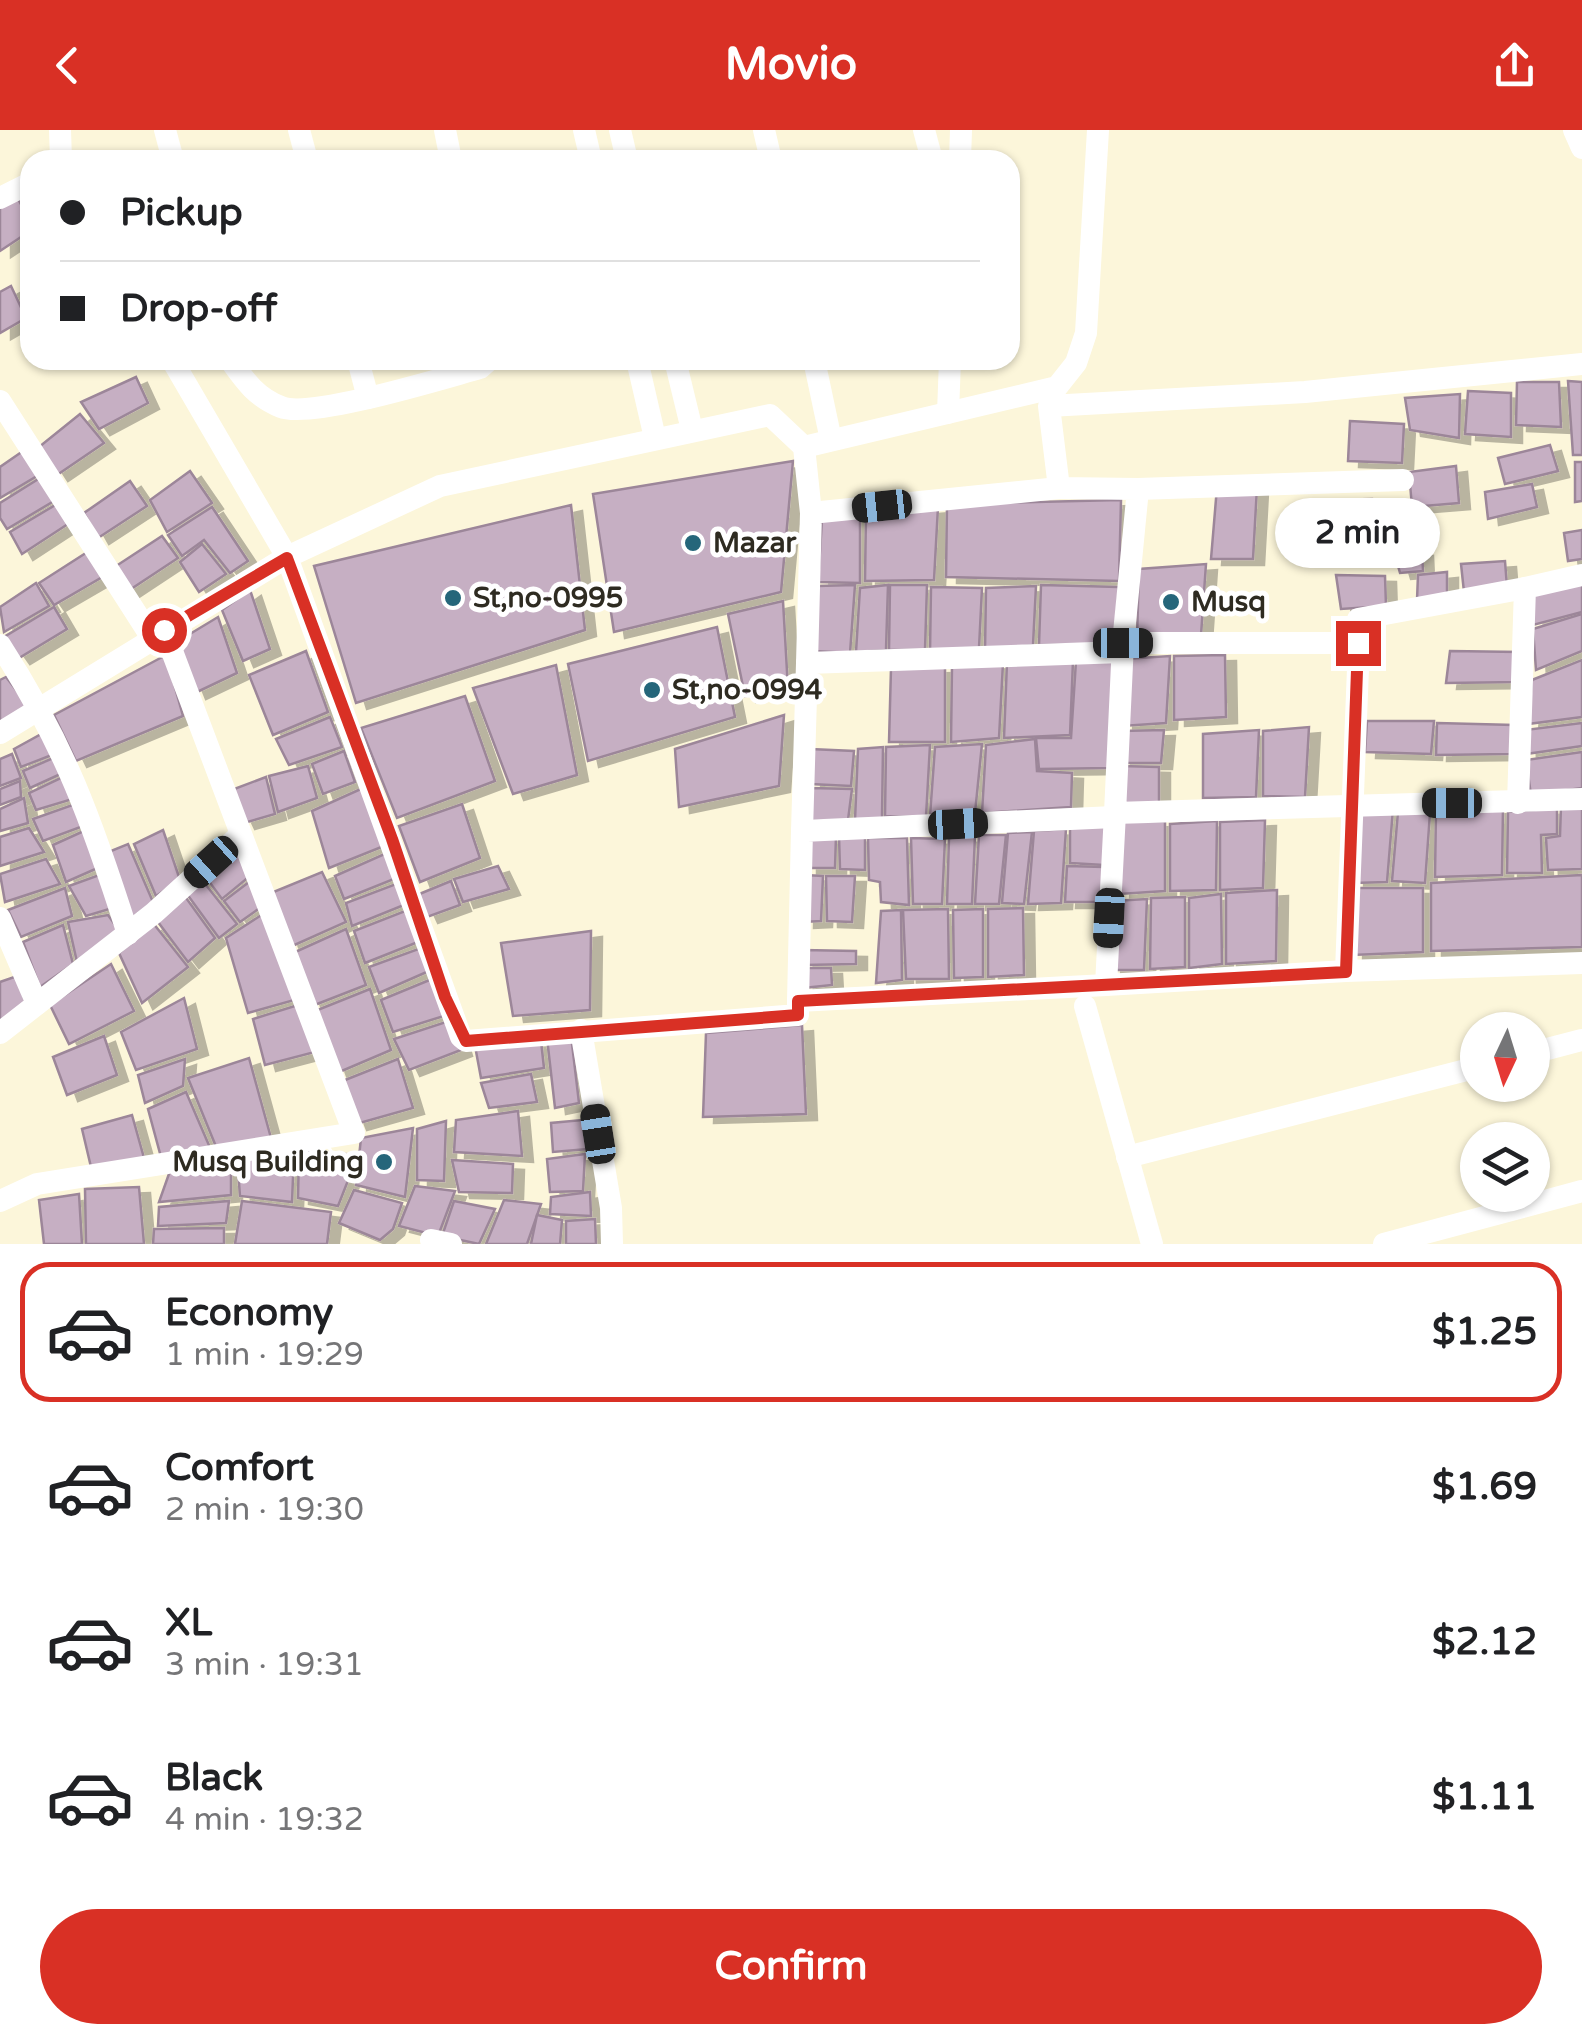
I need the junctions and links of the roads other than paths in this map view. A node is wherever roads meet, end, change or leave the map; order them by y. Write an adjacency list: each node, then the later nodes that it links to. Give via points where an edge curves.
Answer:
1 (1098, 130): 15 (street, via 1086,333 1076,363 1057,387)
2 (1574, 130): 3 (street)
3 (1582, 148)
4 (1582, 364): 21 (street, via 1305,392 1049,406)
5 (178, 370): 24 (street)
6 (237, 370): 13 (street, via 254,393 286,410)
7 (361, 370): 13 (street)
8 (473, 370): 13 (street)
9 (639, 370): 17 (street)
10 (677, 370): 16 (street)
11 (816, 370): 18 (street)
12 (950, 370): 15 (street)
13 (368, 398)
14 (0, 401): 27 (street)
15 (948, 413): 18 (street)
16 (692, 430): 17 (street); 19 (street, via 770,415)
17 (655, 438): 24 (street, via 440,486)
18 (831, 440): 19 (street)
19 (804, 446): 23 (street)
20 (1403, 480): 22 (street)
21 (1059, 488): 22 (street); 23 (street)
22 (1138, 489): 30 (street)
23 (811, 514): 31 (street)
24 (287, 558): 27 (street); 48 (street, via 461,1037)
25 (1582, 576): 26 (street)
26 (1525, 588): 28 (street, via 1358,619); 35 (street)
27 (158, 634): 32 (street); 39 (street)
28 (1358, 643): 30 (street); 36 (street)
29 (0, 645): 32 (street)
30 (1123, 648): 31 (street); 37 (street)
31 (807, 664): 38 (street)
32 (40, 706): 33 (street); 41 (street, via 87,806)
33 (0, 733)
34 (1582, 798): 35 (street)
35 (1518, 802): 36 (street)
36 (1353, 804): 37 (street); 43 (street)
37 (1114, 815): 38 (street); 44 (street)
38 (802, 830): 45 (street)
39 (239, 836): 41 (street); 55 (street, via 354,1132 37,1184)
40 (0, 918): 46 (street)
41 (128, 934): 46 (street)
42 (1582, 964): 43 (street)
43 (1346, 972): 44 (street)
44 (1106, 985): 45 (street)
45 (798, 1001): 48 (street, via 798,1015)
46 (37, 1004): 49 (street)
47 (1085, 1006): 53 (street)
48 (581, 1030): 56 (street)
49 (0, 1034)
50 (1582, 1040): 51 (street)
51 (1550, 1048)
52 (1460, 1072): 53 (street)
53 (1127, 1157): 57 (street)
54 (1582, 1191): 58 (street)
55 (0, 1201)
56 (612, 1244)
57 (1152, 1244)
58 (1384, 1244)

